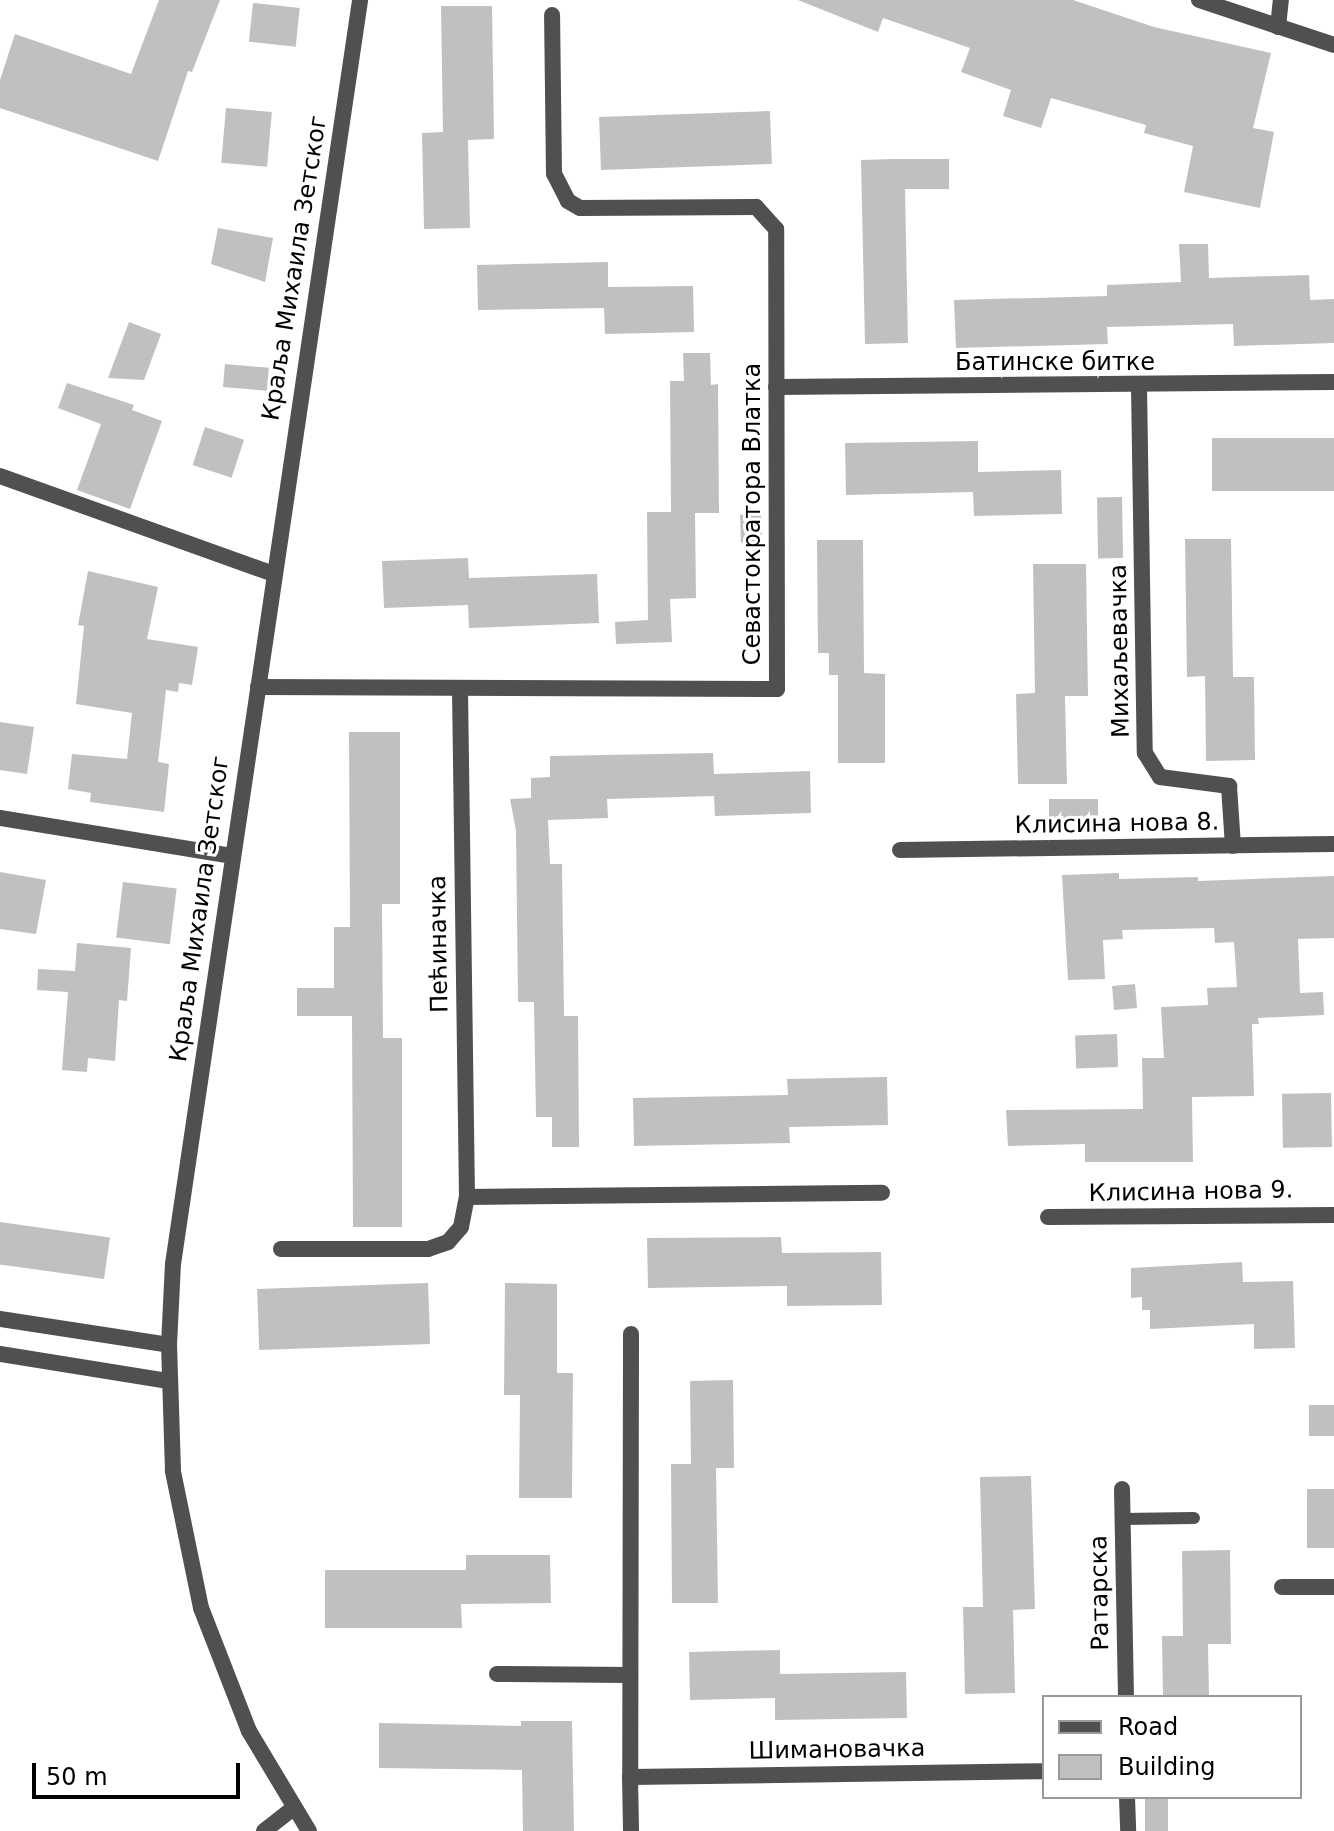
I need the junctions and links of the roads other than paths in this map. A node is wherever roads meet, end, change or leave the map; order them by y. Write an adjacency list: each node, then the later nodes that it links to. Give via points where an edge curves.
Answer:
1 (360, 0): 11 (street, Краља Михаила Зетског)
2 (1199, 0): 5 (street)
3 (1281, 0): 5 (street)
4 (552, 15): 8 (street, Севастократора Влатка, via 558,188 580,208 756,207 765,212 776,229)
5 (1278, 27): 6 (street)
6 (1334, 45)
7 (1334, 382): 9 (street, Батинске битке)
8 (776, 387): 9 (street, Батинске битке); 13 (street, Севастократора Влатка, via 777,689)
9 (1139, 387): 16 (street, Михаљевачка, via 1145,753 1160,777 1229,786)
10 (0, 476): 11 (street)
11 (273, 574): 12 (street, Краља Михаила Зетског)
12 (258, 687): 13 (street, Севастократора Влатка); 18 (street, Краља Михаила Зетског)
13 (460, 690): 20 (street, Пећиначка)
14 (0, 818): 18 (street)
15 (1334, 844): 16 (street, Клисина нова 8.)
16 (1233, 846): 17 (street, Клисина нова 8.)
17 (900, 850)
18 (233, 856): 26 (street, Краља Михаила Зетског, via 173,1264)
19 (882, 1193): 20 (street)
20 (467, 1197): 23 (street, Пећиначка, via 461,1227 440,1247)
21 (1334, 1215): 22 (street, Клисина нова 9.)
22 (1048, 1217)
23 (281, 1249)
24 (0, 1319): 26 (street)
25 (631, 1334): 35 (street)
26 (169, 1345): 28 (street, Краља Михаила Зетског)
27 (0, 1354): 28 (street)
28 (169, 1381): 40 (street, Краља Михаила Зетског, via 173,1471 201,1608 234,1699)
29 (1122, 1489): 31 (street, Ратарска)
30 (1194, 1518): 31 (lane)
31 (1123, 1519): 36 (street, Ратарска)
32 (1282, 1587): 33 (street)
33 (1334, 1587)
34 (497, 1674): 35 (street)
35 (630, 1675): 38 (street)
36 (1126, 1695)
37 (1042, 1771): 38 (street, Шимановачка)
38 (630, 1777): 43 (street)
39 (1127, 1799): 44 (street)
40 (293, 1808): 41 (street); 42 (street, Краља Михаила Зетског)
41 (264, 1831)
42 (309, 1831)
43 (631, 1831)
44 (1128, 1831)

